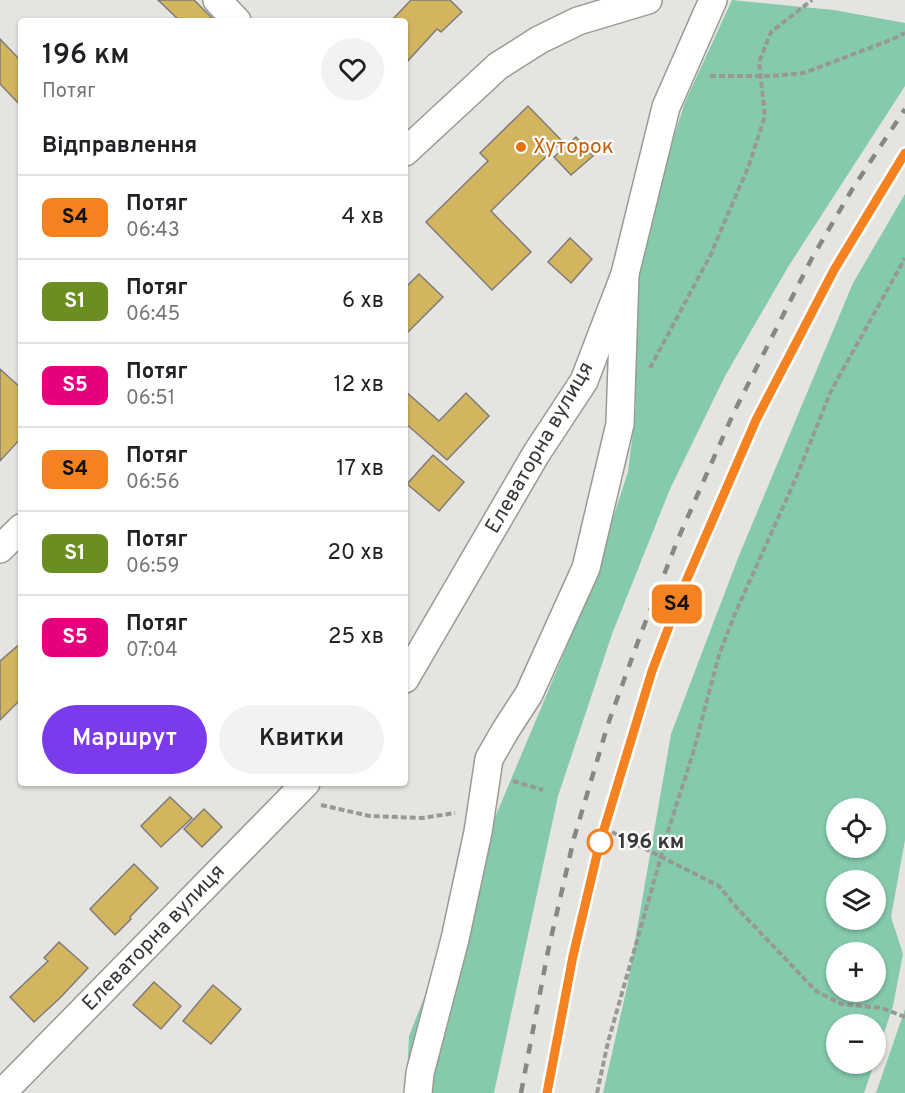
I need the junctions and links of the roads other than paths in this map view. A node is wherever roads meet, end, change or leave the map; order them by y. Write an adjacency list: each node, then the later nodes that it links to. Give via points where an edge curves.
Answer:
1 (217, 0): 4 (street)
2 (648, 0): 5 (street, via 578,21 539,40 498,66)
3 (713, 0): 6 (street, Елеваторна вулиця, via 666,107)
4 (234, 18)
5 (408, 149)
6 (625, 274): 9 (street, Елеваторна вулиця, via 584,381 536,454); 12 (street, via 620,424 586,568 529,694 489,759 478,832)
7 (18, 531): 8 (street)
8 (0, 549)
9 (408, 674)
10 (299, 790): 11 (street, Елеваторна вулиця)
11 (2, 1093)
12 (418, 1093)

